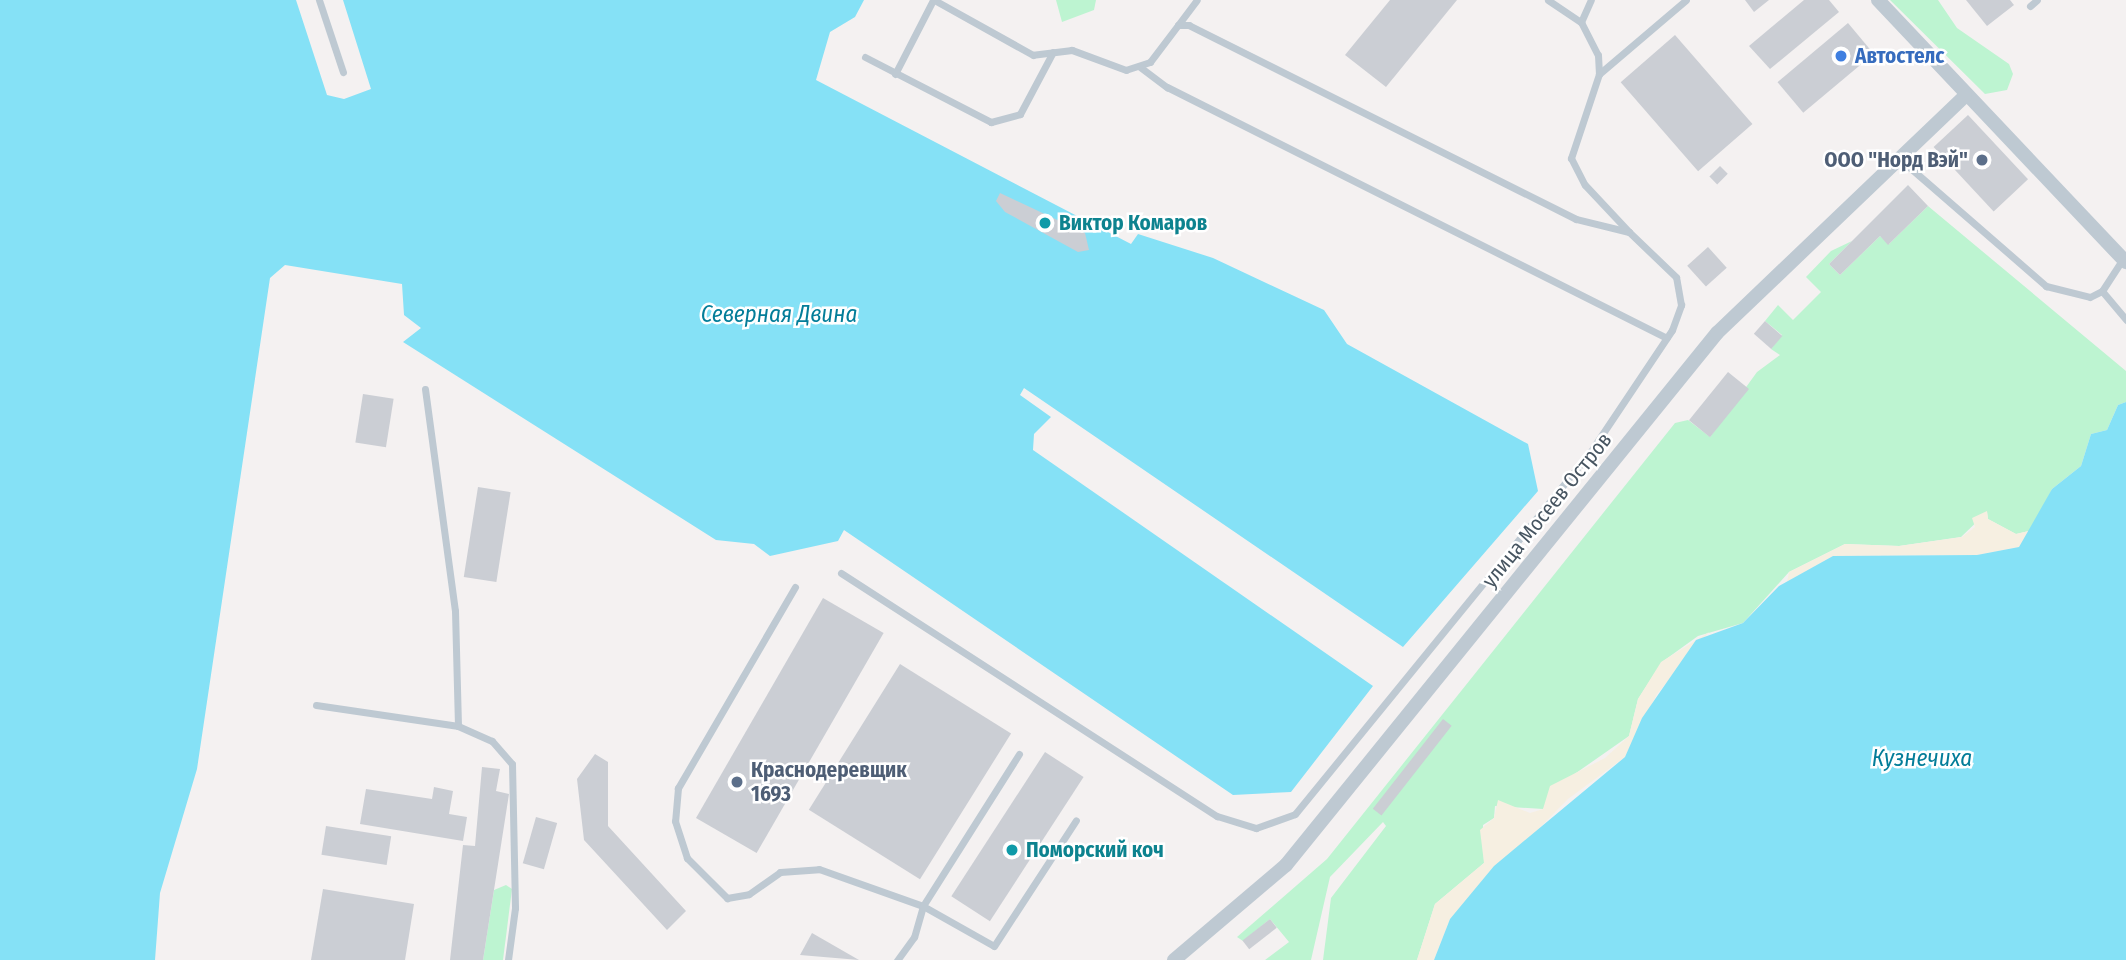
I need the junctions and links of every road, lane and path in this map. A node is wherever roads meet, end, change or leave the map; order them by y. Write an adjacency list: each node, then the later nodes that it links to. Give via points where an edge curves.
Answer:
1 (319, 0): 15 (lane)
2 (933, 0): 12 (lane, via 1032,55); 16 (lane)
3 (1197, 0): 11 (lane)
4 (1548, 0): 10 (lane)
5 (1591, 0): 10 (lane)
6 (1686, 0): 17 (lane)
7 (1878, 0): 18 (street)
8 (2037, 0): 9 (lane)
9 (2030, 6)
10 (1581, 22): 17 (lane, via 1598,55)
11 (1178, 25): 14 (lane); 20 (lane, via 1576,219)
12 (1053, 52): 14 (lane, via 1072,50 1126,70); 16 (lane, via 1020,114 991,122)
13 (865, 57): 16 (lane)
14 (1140, 67): 24 (lane, via 1167,87)
15 (343, 72)
16 (895, 74)
17 (1599, 74): 20 (lane, via 1571,158 1585,185)
18 (1965, 96): 19 (street, улица Мосеев Остров); 21 (street)
19 (1897, 156): 22 (lane, via 2046,286 2090,297); 35 (street, улица Мосеев Остров, via 1717,333 1286,865)
20 (1629, 232): 24 (lane, via 1676,277 1681,305)
21 (2124, 260): 22 (lane)
22 (2102, 291): 23 (lane)
23 (2126, 320)
24 (1667, 338): 26 (lane, via 1593,447 1295,814 1256,828 1217,816)
25 (425, 389): 29 (lane, via 455,611)
26 (841, 573)
27 (795, 587): 32 (lane, via 678,788 675,821 687,858 727,898 749,894 780,872 819,869)
28 (316, 705): 29 (lane)
29 (458, 726): 33 (lane, via 492,741 516,780)
30 (1019, 754): 32 (lane)
31 (1076, 820): 32 (lane, via 994,946)
32 (923, 906): 34 (lane, via 914,937)
33 (508, 960)
34 (897, 960)
35 (1174, 960)

